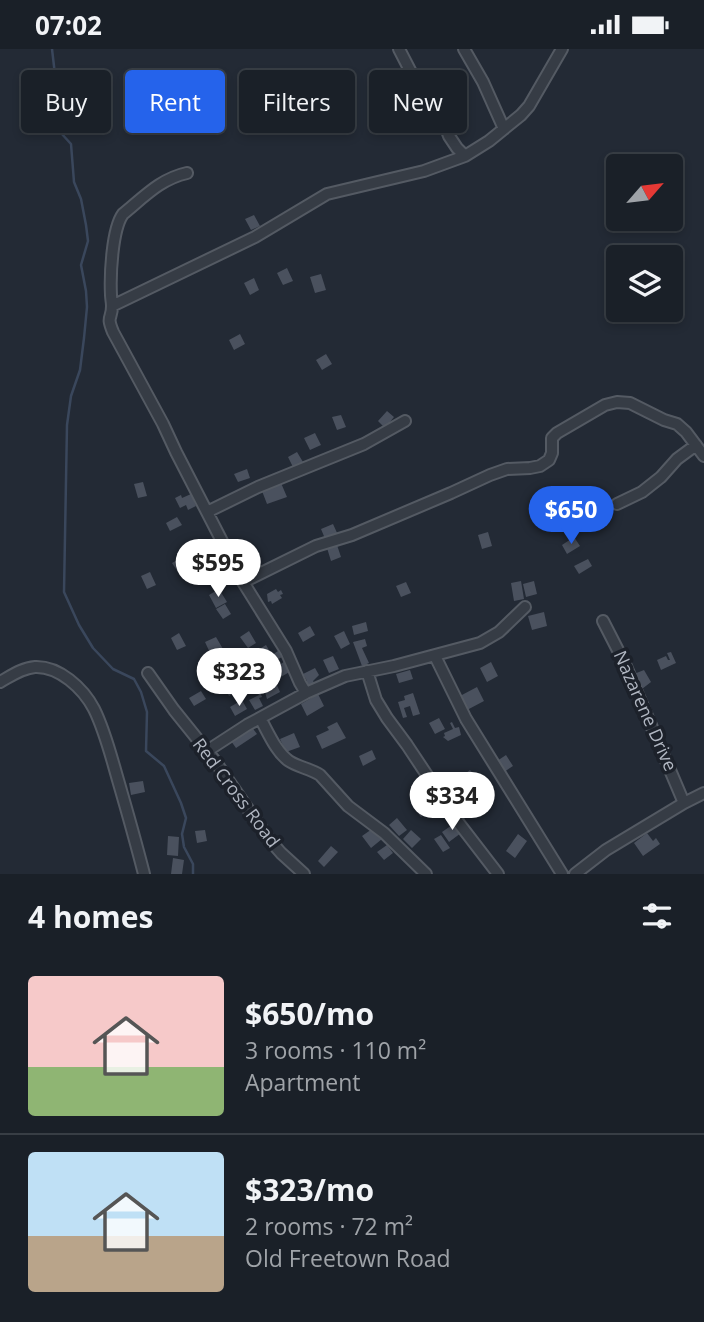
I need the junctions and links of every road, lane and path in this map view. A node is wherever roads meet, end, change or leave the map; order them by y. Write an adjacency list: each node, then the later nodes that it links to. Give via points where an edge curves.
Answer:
1 (399, 49): 5 (street)
2 (464, 49): 4 (street)
3 (562, 49): 4 (street, via 529,106)
4 (504, 129): 5 (street)
5 (465, 156): 7 (street, via 424,171 327,194 255,237)
6 (187, 173): 7 (street, via 162,182 119,220)
7 (112, 306): 12 (street, via 108,321 113,332)
8 (405, 421): 12 (street)
9 (696, 445): 10 (street); 11 (street, via 642,492); 13 (street, via 677,424 630,403 606,405 552,438 552,453 540,466 490,475 316,546)
10 (704, 456)
11 (617, 504)
12 (207, 512): 13 (street)
13 (243, 582): 20 (street, via 286,651)
14 (525, 607): 16 (street, via 480,643)
15 (603, 621): 24 (street, Nazarene Drive)
16 (435, 656): 17 (street); 29 (street, via 466,719)
17 (367, 671): 20 (street); 28 (street, via 387,718)
18 (148, 673): 22 (street, Red Cross Road)
19 (0, 682): 25 (street, via 22,670 47,669 73,683 93,706)
20 (306, 694): 21 (street)
21 (260, 718): 22 (street); 27 (street, via 284,757 320,775 348,806)
22 (207, 751): 26 (street, Red Cross Road, via 268,838)
23 (704, 793): 24 (street)
24 (684, 803): 30 (street)
25 (144, 874)
26 (303, 874)
27 (426, 874)
28 (498, 874)
29 (562, 874)
30 (575, 874)

